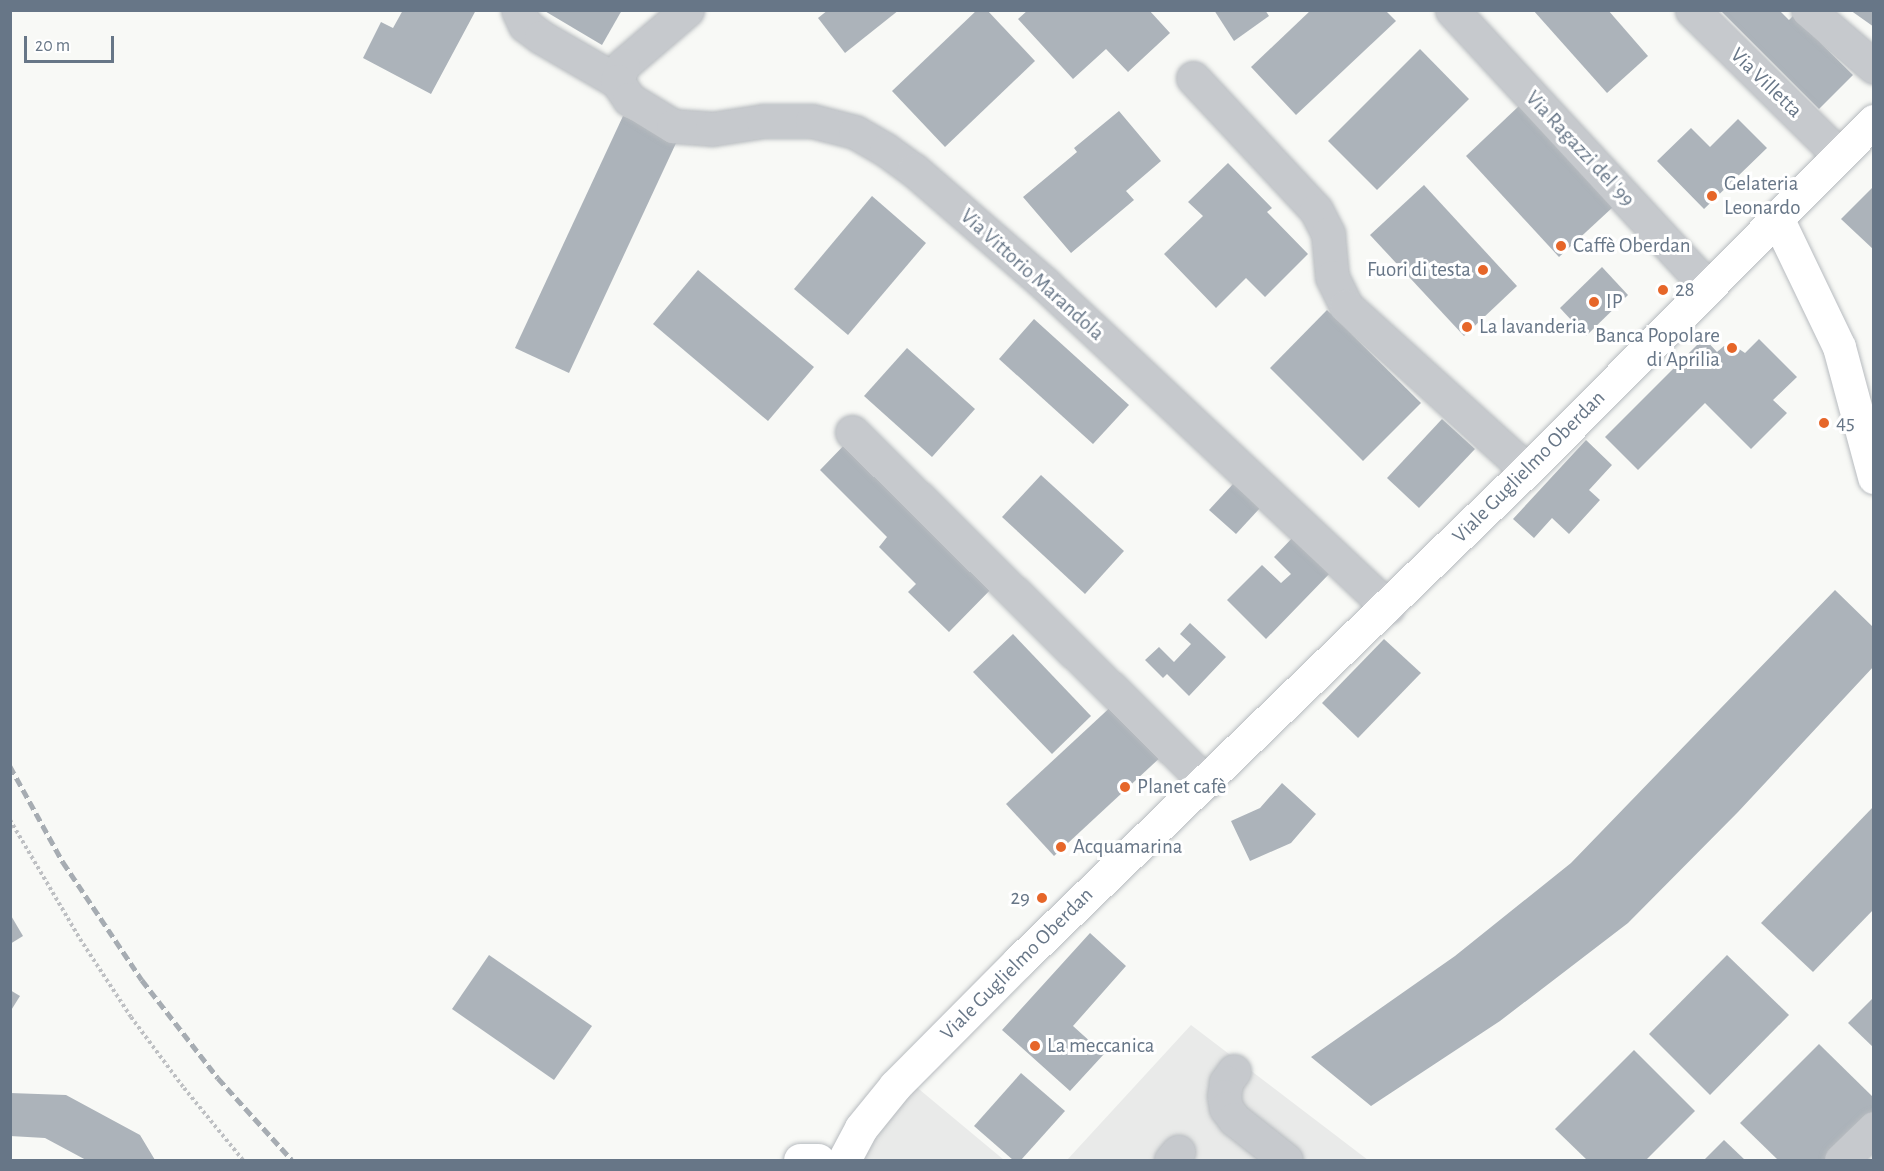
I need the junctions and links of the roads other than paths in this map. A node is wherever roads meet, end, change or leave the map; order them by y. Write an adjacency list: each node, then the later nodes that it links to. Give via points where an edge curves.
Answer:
1 (518, 10): 8 (street, Via Vittorio Marandola, via 525,25 541,37)
2 (687, 10): 8 (street, via 628,60)
3 (1452, 10): 12 (street, Via Ragazzi del '99)
4 (1692, 10): 10 (street, Via Villetta)
5 (1808, 10): 6 (street)
6 (1874, 67)
7 (1193, 78): 14 (street, via 1316,210 1328,234 1332,277 1346,306)
8 (617, 81): 16 (street, Via Vittorio Marandola, via 629,99 673,126 712,129 801,120 846,129 886,150 1045,284)
9 (1874, 122): 10 (main road, Viale Guglielmo Oberdan)
10 (1839, 155): 11 (main road, Viale Guglielmo Oberdan)
11 (1777, 218): 12 (main road, Viale Guglielmo Oberdan); 15 (main road, via 1839,347)
12 (1708, 287): 14 (main road, Viale Guglielmo Oberdan)
13 (852, 432): 17 (street)
14 (1527, 470): 16 (main road, Viale Guglielmo Oberdan)
15 (1874, 477)
16 (1388, 607): 17 (main road, Viale Guglielmo Oberdan)
17 (1206, 782): 22 (main road, Viale Guglielmo Oberdan, via 895,1086 861,1128)
18 (1234, 1071): 23 (street, via 1226,1082 1226,1108)
19 (1874, 1128): 24 (street)
20 (800, 1161): 21 (main road)
21 (818, 1161)
22 (844, 1161)
23 (1286, 1161)
24 (1841, 1161)

